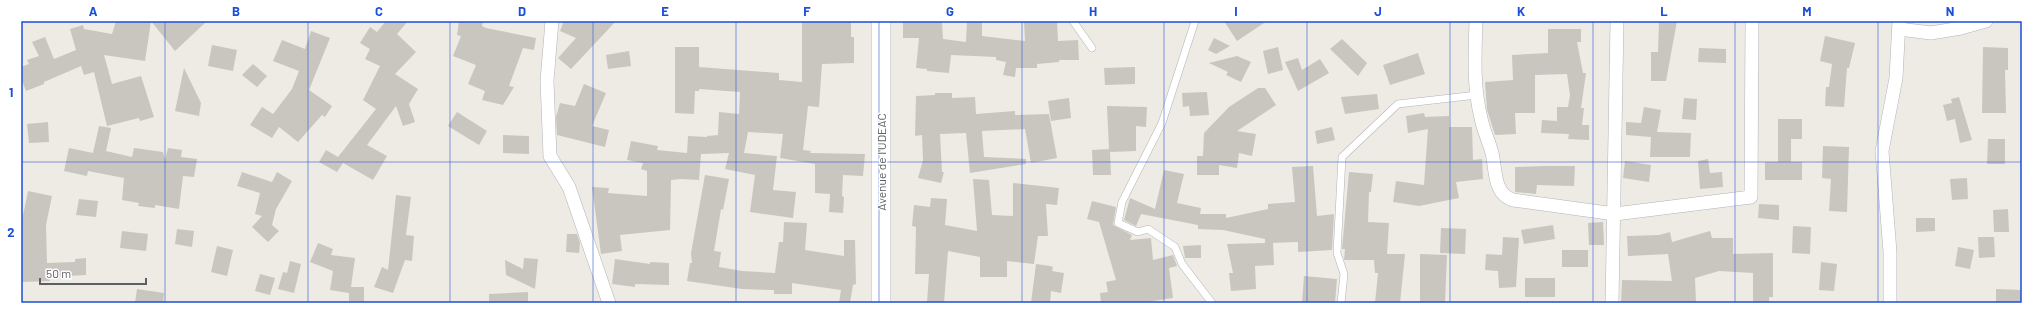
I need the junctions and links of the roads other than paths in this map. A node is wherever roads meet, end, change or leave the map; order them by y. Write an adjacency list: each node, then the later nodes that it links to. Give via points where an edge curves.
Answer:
1 (552, 21): 13 (street, via 547,81 550,156 569,187)
2 (881, 21): 14 (main road, Avenue de I'UDEAC)
3 (1072, 21): 10 (lane)
4 (1195, 21): 15 (lane, via 1162,123 1122,202 1118,223 1138,232 1148,229 1175,247 1182,264)
5 (1476, 21): 11 (street)
6 (1617, 21): 12 (street)
7 (1752, 21): 12 (street, via 1751,197)
8 (1986, 21): 9 (street, via 1931,33)
9 (1899, 25): 18 (street, via 1896,78 1882,151 1890,252)
10 (1092, 48)
11 (1477, 95): 12 (street, via 1500,191 1506,198); 16 (lane, via 1398,104 1342,157 1337,253 1344,274)
12 (1615, 214): 17 (street)
13 (609, 303)
14 (881, 303)
15 (1212, 303)
16 (1342, 303)
17 (1612, 303)
18 (1890, 303)

